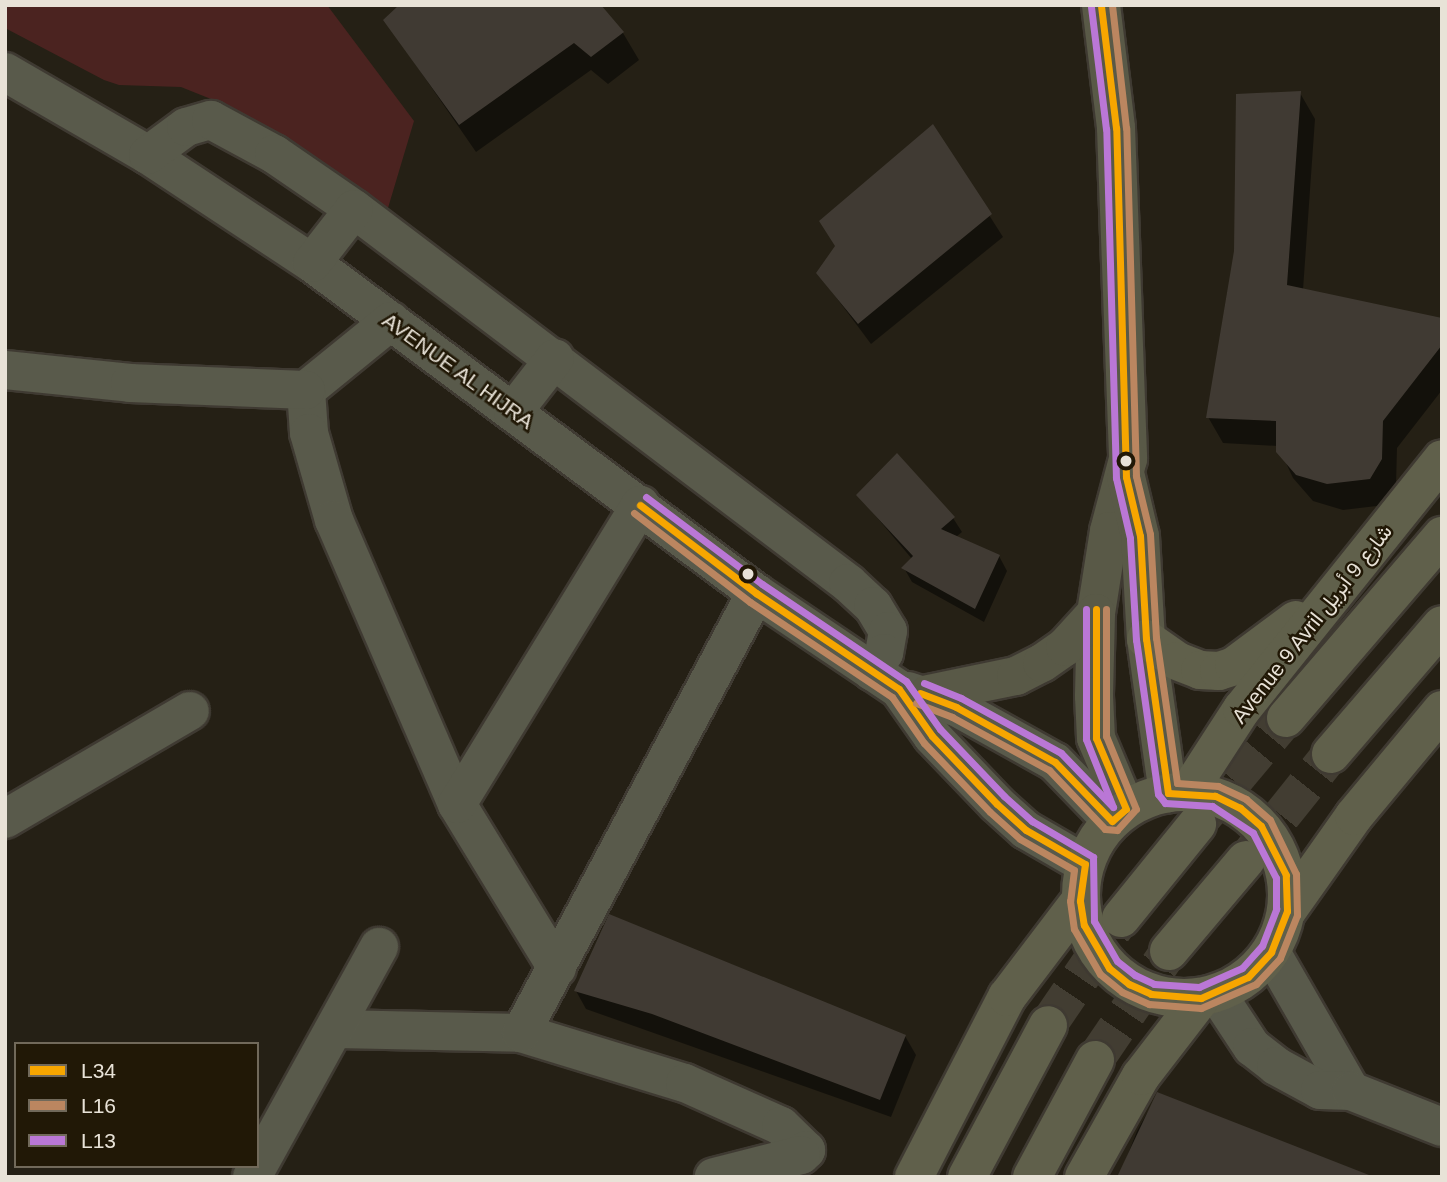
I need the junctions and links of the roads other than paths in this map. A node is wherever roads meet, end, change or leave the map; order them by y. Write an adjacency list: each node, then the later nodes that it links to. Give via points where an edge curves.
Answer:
1 (1101, 5): 12 (main road, via 1116,128)
2 (5, 72): 3 (street, AVENUE AL HIJRA)
3 (148, 155): 4 (street, via 187,127 211,120 274,153); 5 (street, AVENUE AL HIJRA)
4 (354, 209): 5 (street); 7 (street)
5 (312, 263): 6 (street, AVENUE AL HIJRA)
6 (391, 321): 9 (street); 10 (street, AVENUE AL HIJRA)
7 (555, 358): 10 (street); 20 (street, via 873,606 888,631 884,653)
8 (5, 370): 9 (street, via 130,383)
9 (306, 390): 26 (street, via 309,433 334,520)
10 (513, 412): 13 (street, AVENUE AL HIJRA)
11 (1442, 459): 15 (highway, Avenue 9 Avril شارع 9 أبريل)
12 (1126, 477): 17 (main road, via 1109,531); 19 (main road, via 1140,536)
13 (640, 505): 16 (street, AVENUE AL HIJRA); 26 (street)
14 (1442, 536): 23 (highway, Avenue 9 Avril شارع 9 أبريل)
15 (1346, 579): 19 (highway, via 1257,650 1219,671 1177,661); 25 (highway, Avenue 9 Avril شارع 9 أبريل, via 1242,709)
16 (755, 593): 20 (street, AVENUE AL HIJRA); 36 (street)
17 (1096, 613): 20 (main road, via 1065,647 1016,676); 27 (main road, via 1096,738)
18 (1442, 625): 24 (highway)
19 (1146, 639): 25 (main road)
20 (900, 685): 27 (street, AVENUE AL HIJRA, via 1055,762); 30 (street, AVENUE AL HIJRA, via 932,736)
21 (1442, 710): 31 (highway, via 1354,816)
22 (190, 711): 28 (street)
23 (1286, 719)
24 (1331, 754)
25 (1185, 803): 27 (highway); 31 (highway, via 1215,796 1261,826 1286,875); 32 (highway, Avenue 9 Avril شارع 9 أبريل)
26 (457, 804): 36 (street)
27 (1119, 815): 30 (highway)
28 (5, 819)
29 (1246, 860): 34 (highway)
30 (1082, 882): 37 (highway, via 1094,948 1109,968 1152,994); 46 (highway, via 1007,997)
31 (1287, 911): 35 (highway)
32 (1121, 918)
33 (379, 947): 39 (street)
34 (1168, 951)
35 (1271, 952): 37 (highway, via 1248,977); 42 (street)
36 (557, 968): 40 (street)
37 (1209, 996): 42 (street, via 1252,1047 1276,1066 1320,1090); 49 (highway, via 1141,1076)
38 (1048, 1025): 47 (highway)
39 (335, 1029): 40 (street); 44 (street)
40 (521, 1033): 45 (street, via 685,1083 781,1126 806,1150)
41 (1095, 1060): 48 (highway)
42 (1351, 1091): 43 (street)
43 (1442, 1127)
44 (259, 1165)
45 (714, 1177)
46 (914, 1177)
47 (967, 1177)
48 (1032, 1177)
49 (1084, 1177)

